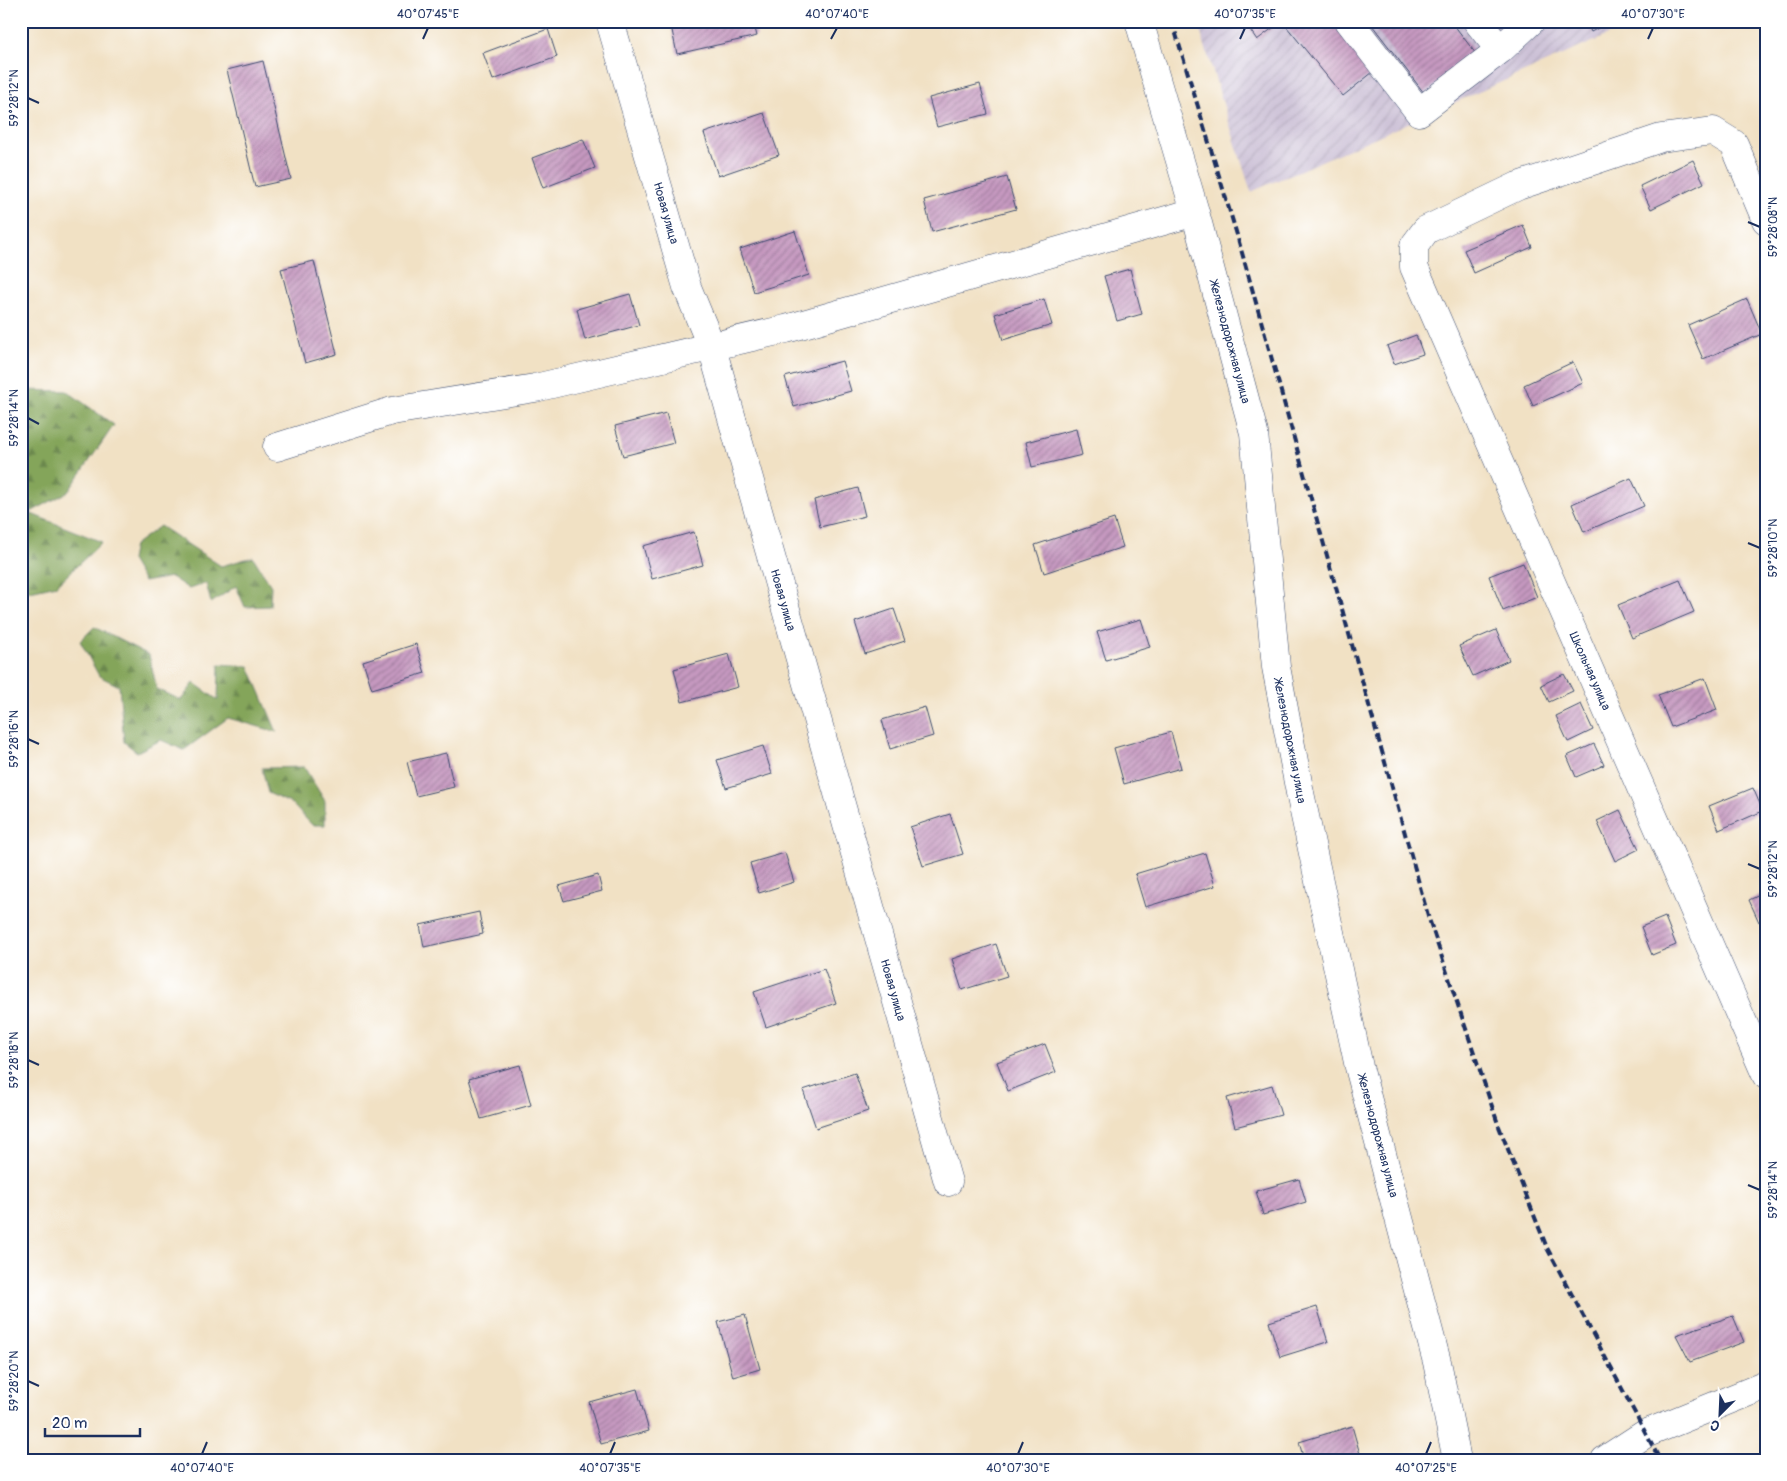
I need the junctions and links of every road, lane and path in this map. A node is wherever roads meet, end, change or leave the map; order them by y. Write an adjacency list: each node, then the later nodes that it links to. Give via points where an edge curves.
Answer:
1 (610, 21): 9 (street, Новая улица, via 687,287)
2 (1139, 21): 7 (street, Железнодорожная улица)
3 (1349, 21): 6 (street, via 1419,112)
4 (1477, 21): 6 (street)
5 (1531, 21): 6 (street)
6 (1500, 50)
7 (1195, 212): 9 (street); 14 (street, Железнодорожная улица, via 1254,433 1276,667 1300,793 1359,1067 1437,1362)
8 (1766, 220): 11 (street, Школьная улица, via 1734,144 1713,131 1661,138 1518,186 1426,230 1414,246 1414,266)
9 (712, 348): 10 (street, via 535,388 392,411); 12 (street, Новая улица)
10 (277, 447)
11 (1766, 1074)
12 (948, 1182)
13 (1766, 1385): 15 (street, via 1645,1434)
14 (1458, 1460)
15 (1605, 1460)

